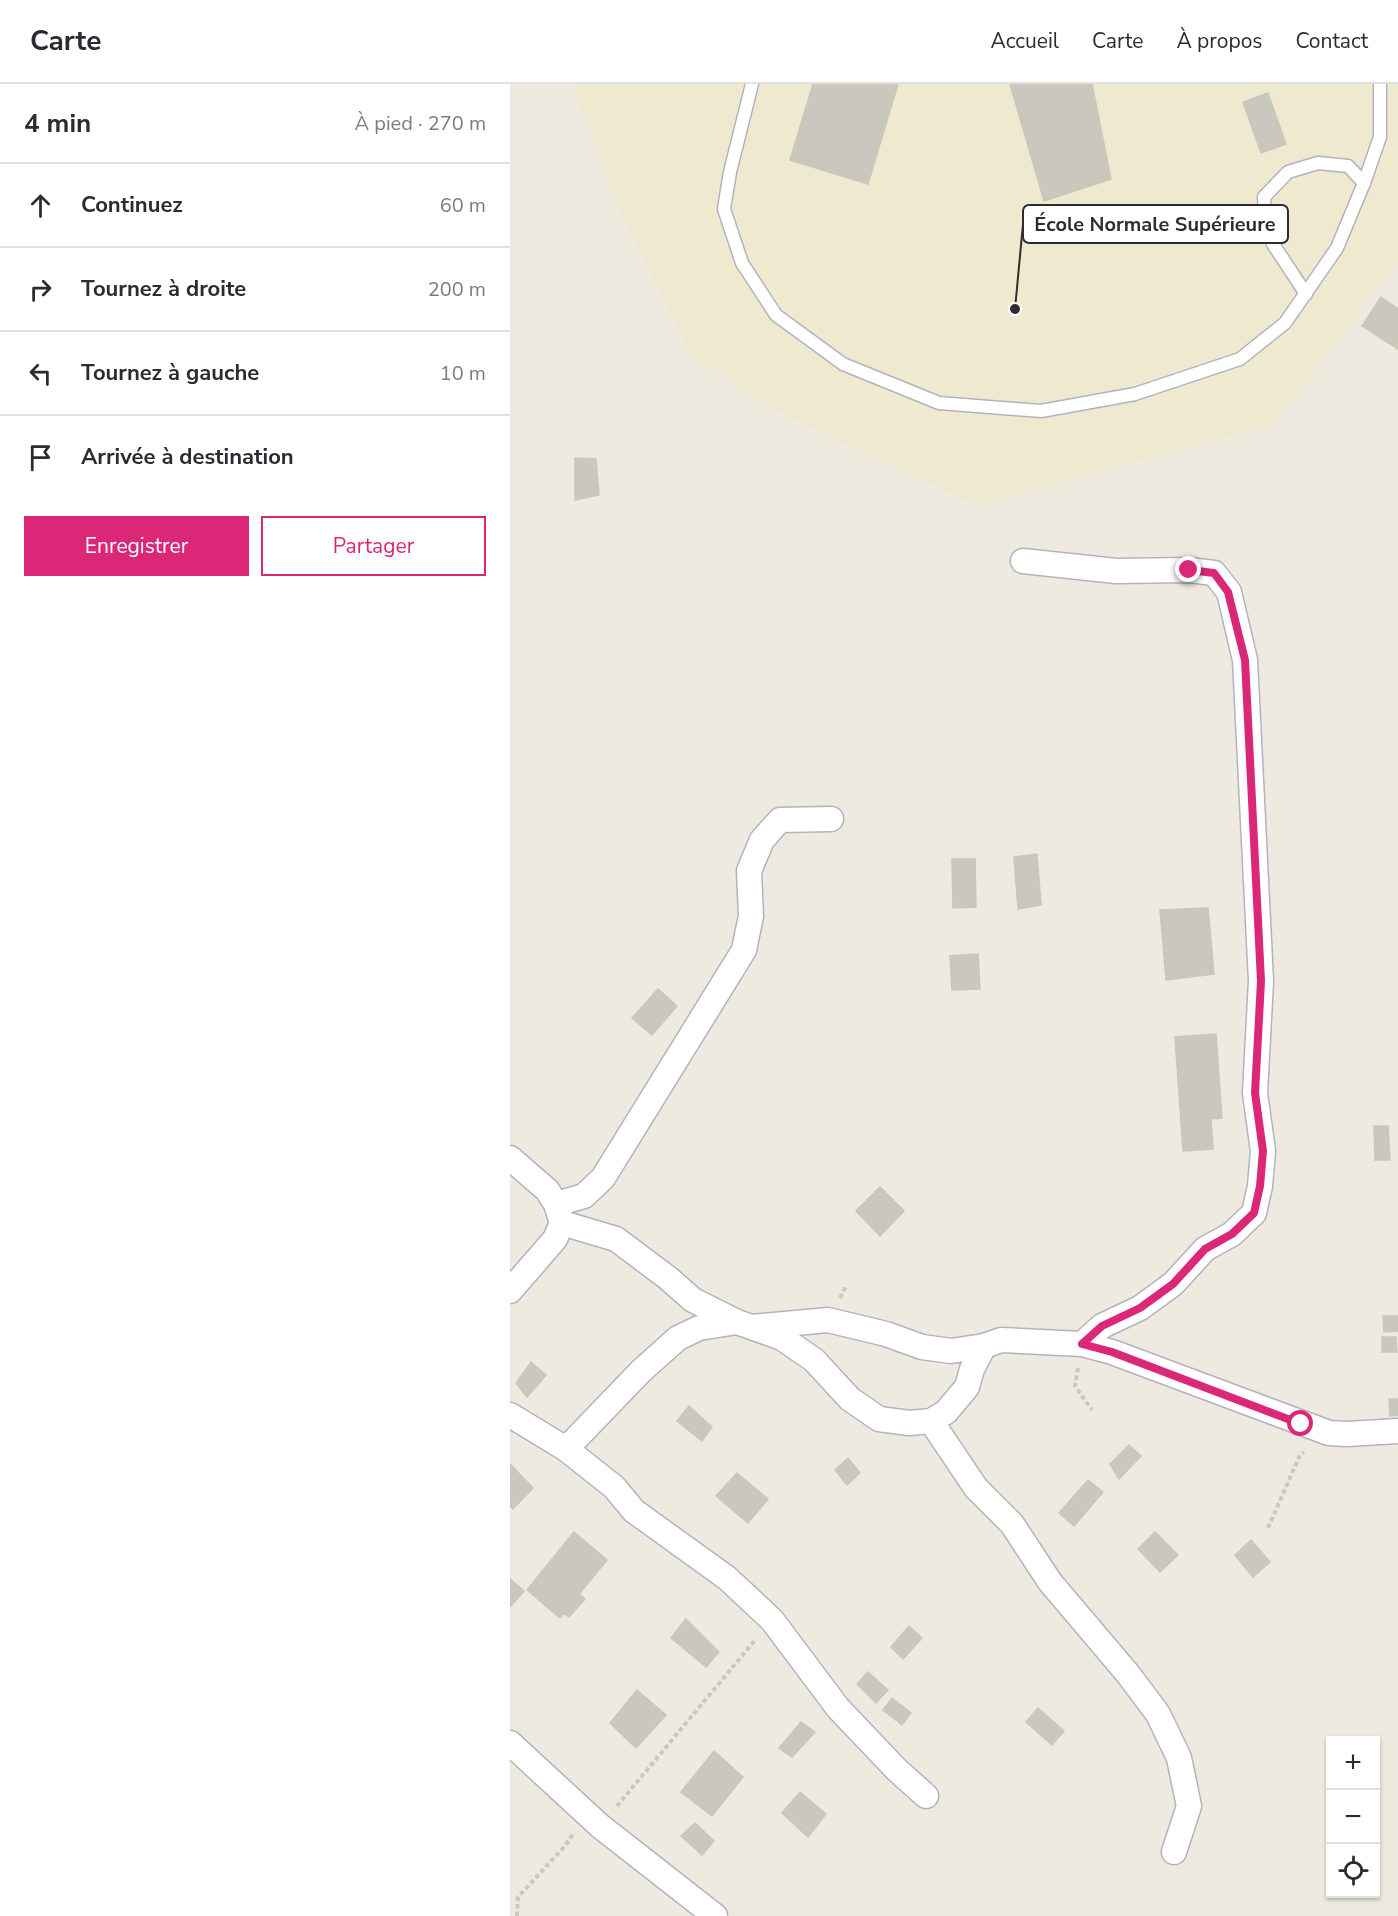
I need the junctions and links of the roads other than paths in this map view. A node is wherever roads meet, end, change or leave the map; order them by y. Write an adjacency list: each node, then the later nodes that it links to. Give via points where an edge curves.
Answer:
1 (752, 84): 4 (lane, via 724,209 742,262 776,315 833,357 939,403 1041,411 1135,394 1240,359 1285,323)
2 (1380, 84): 3 (lane, via 1380,137)
3 (1365, 183): 4 (lane, via 1337,248); 4 (lane, via 1348,166 1318,163 1288,172 1264,197 1265,221 1273,244)
4 (1306, 294)
5 (1023, 561): 11 (street, via 1116,571 1214,573 1228,592 1245,660 1261,981 1255,1093 1263,1151 1254,1213 1232,1234 1205,1249 1173,1284 1140,1308 1102,1326)
6 (831, 819): 8 (street, via 780,820 762,840 749,871 752,916 744,950 603,1178)
7 (510, 1158): 8 (street, via 547,1190)
8 (559, 1213): 9 (street, via 555,1239); 10 (street, via 616,1239 693,1300)
9 (510, 1291)
10 (745, 1325): 12 (street, via 828,1320 922,1347 951,1351); 14 (street, via 782,1338 814,1360 850,1399 879,1419); 16 (street, via 699,1328 678,1338)
11 (1082, 1344): 12 (street, via 1001,1340); 15 (street, via 1329,1433)
12 (984, 1346): 14 (street, via 967,1387 946,1412)
13 (510, 1415): 16 (street)
14 (931, 1421): 19 (street, via 976,1488 1012,1524 1050,1582 1158,1714 1179,1758 1189,1806)
15 (1398, 1431)
16 (566, 1449): 18 (street, via 614,1487 634,1510 727,1578 772,1620 838,1708)
17 (510, 1743): 20 (street, via 593,1819)
18 (926, 1796)
19 (1174, 1852)
20 (715, 1916)

